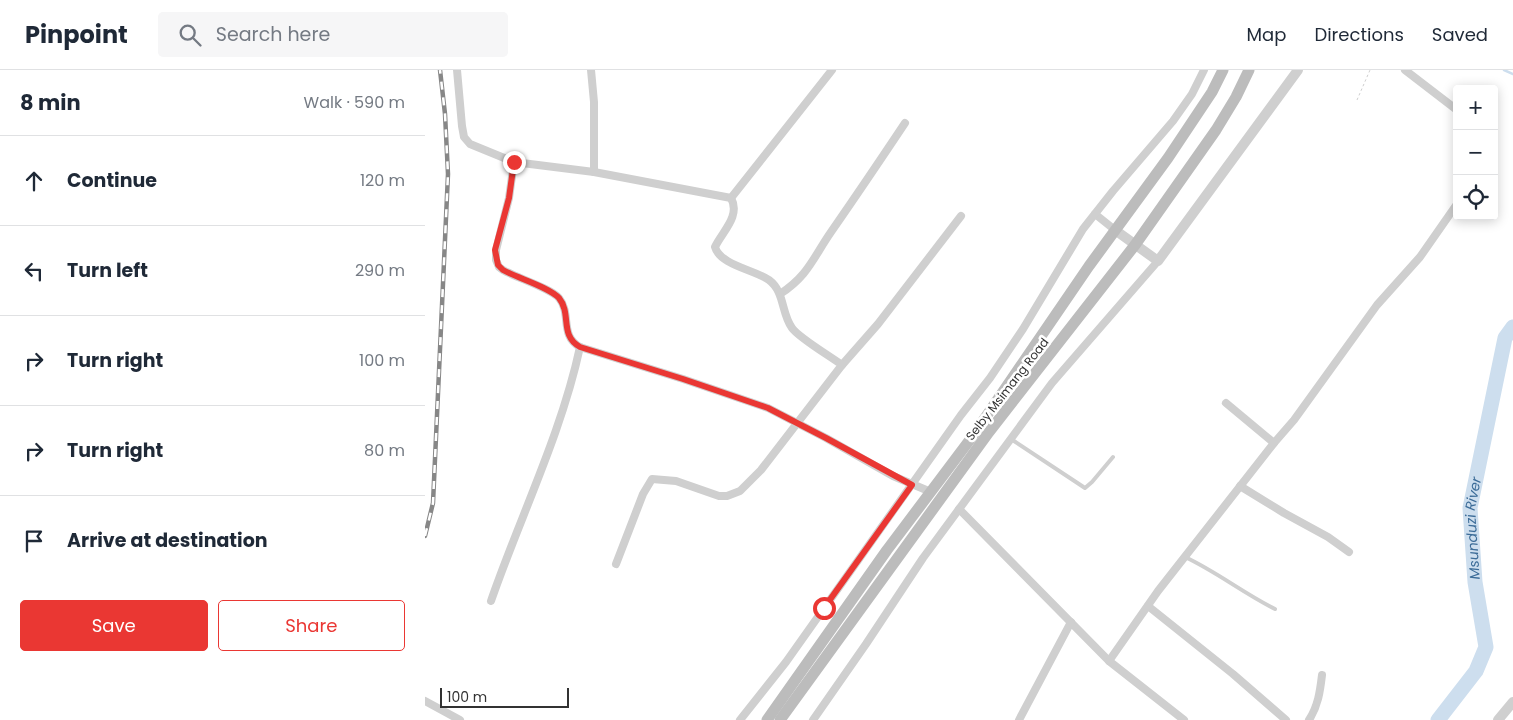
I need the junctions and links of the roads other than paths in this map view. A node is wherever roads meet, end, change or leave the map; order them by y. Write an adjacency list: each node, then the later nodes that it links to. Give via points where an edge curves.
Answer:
1 (457, 70): 11 (street, via 464,137 470,144)
2 (591, 70): 12 (street)
3 (832, 70): 13 (street)
4 (1204, 70): 15 (street, via 1173,121)
5 (1223, 70): 17 (main road, Selby Msimang Road, via 1194,121)
6 (1249, 70): 18 (main road, Selby Msimang Road, via 1216,130)
7 (1298, 70): 19 (street)
8 (1405, 70): 9 (street)
9 (1453, 107)
10 (905, 123): 20 (street, via 805,274)
11 (514, 162): 12 (street); 21 (street, via 509,198 495,250 496,260 503,270 559,298 569,338)
12 (594, 172): 13 (street)
13 (731, 198): 20 (street, via 735,206 733,215 715,250 725,260 768,279)
14 (1453, 210): 26 (street, via 1420,257 1377,305)
15 (1095, 214): 17 (street); 28 (street, via 1023,329)
16 (961, 216): 22 (street, via 879,324)
17 (1115, 230): 18 (street); 30 (main road, Selby Msimang Road, via 973,437)
18 (1135, 245): 19 (street); 46 (main road, Selby Msimang Road, via 989,432)
19 (1158, 261): 25 (street, via 1052,383)
20 (780, 294): 22 (street, via 784,312 795,332)
21 (580, 347): 24 (street, via 749,401); 35 (street, via 554,433)
22 (842, 365): 24 (street)
23 (1226, 403): 26 (street)
24 (798, 423): 28 (street); 34 (street, via 747,486 736,493 719,496 676,481 652,479)
25 (1011, 439): 27 (lane, via 1085,488); 31 (street)
26 (1274, 443): 29 (street)
27 (1113, 457)
28 (912, 485): 30 (street); 44 (street, via 786,662)
29 (1240, 486): 32 (street); 33 (street)
30 (931, 492): 45 (main road, Selby Msimang Road)
31 (959, 509): 38 (street); 47 (street)
32 (1349, 552)
33 (1185, 556): 36 (street); 37 (lane)
34 (616, 564)
35 (491, 601)
36 (1148, 606): 39 (street); 50 (street)
37 (1275, 609)
38 (1071, 622): 39 (street); 48 (street)
39 (1109, 661): 49 (street)
40 (1322, 675): 51 (street, via 1316,709)
41 (425, 701): 43 (street)
42 (1513, 702): 52 (street)
43 (461, 720)
44 (739, 720)
45 (767, 720)
46 (779, 720)
47 (813, 720)
48 (1019, 720)
49 (1184, 720)
50 (1286, 720)
51 (1309, 720)
52 (1498, 720)

